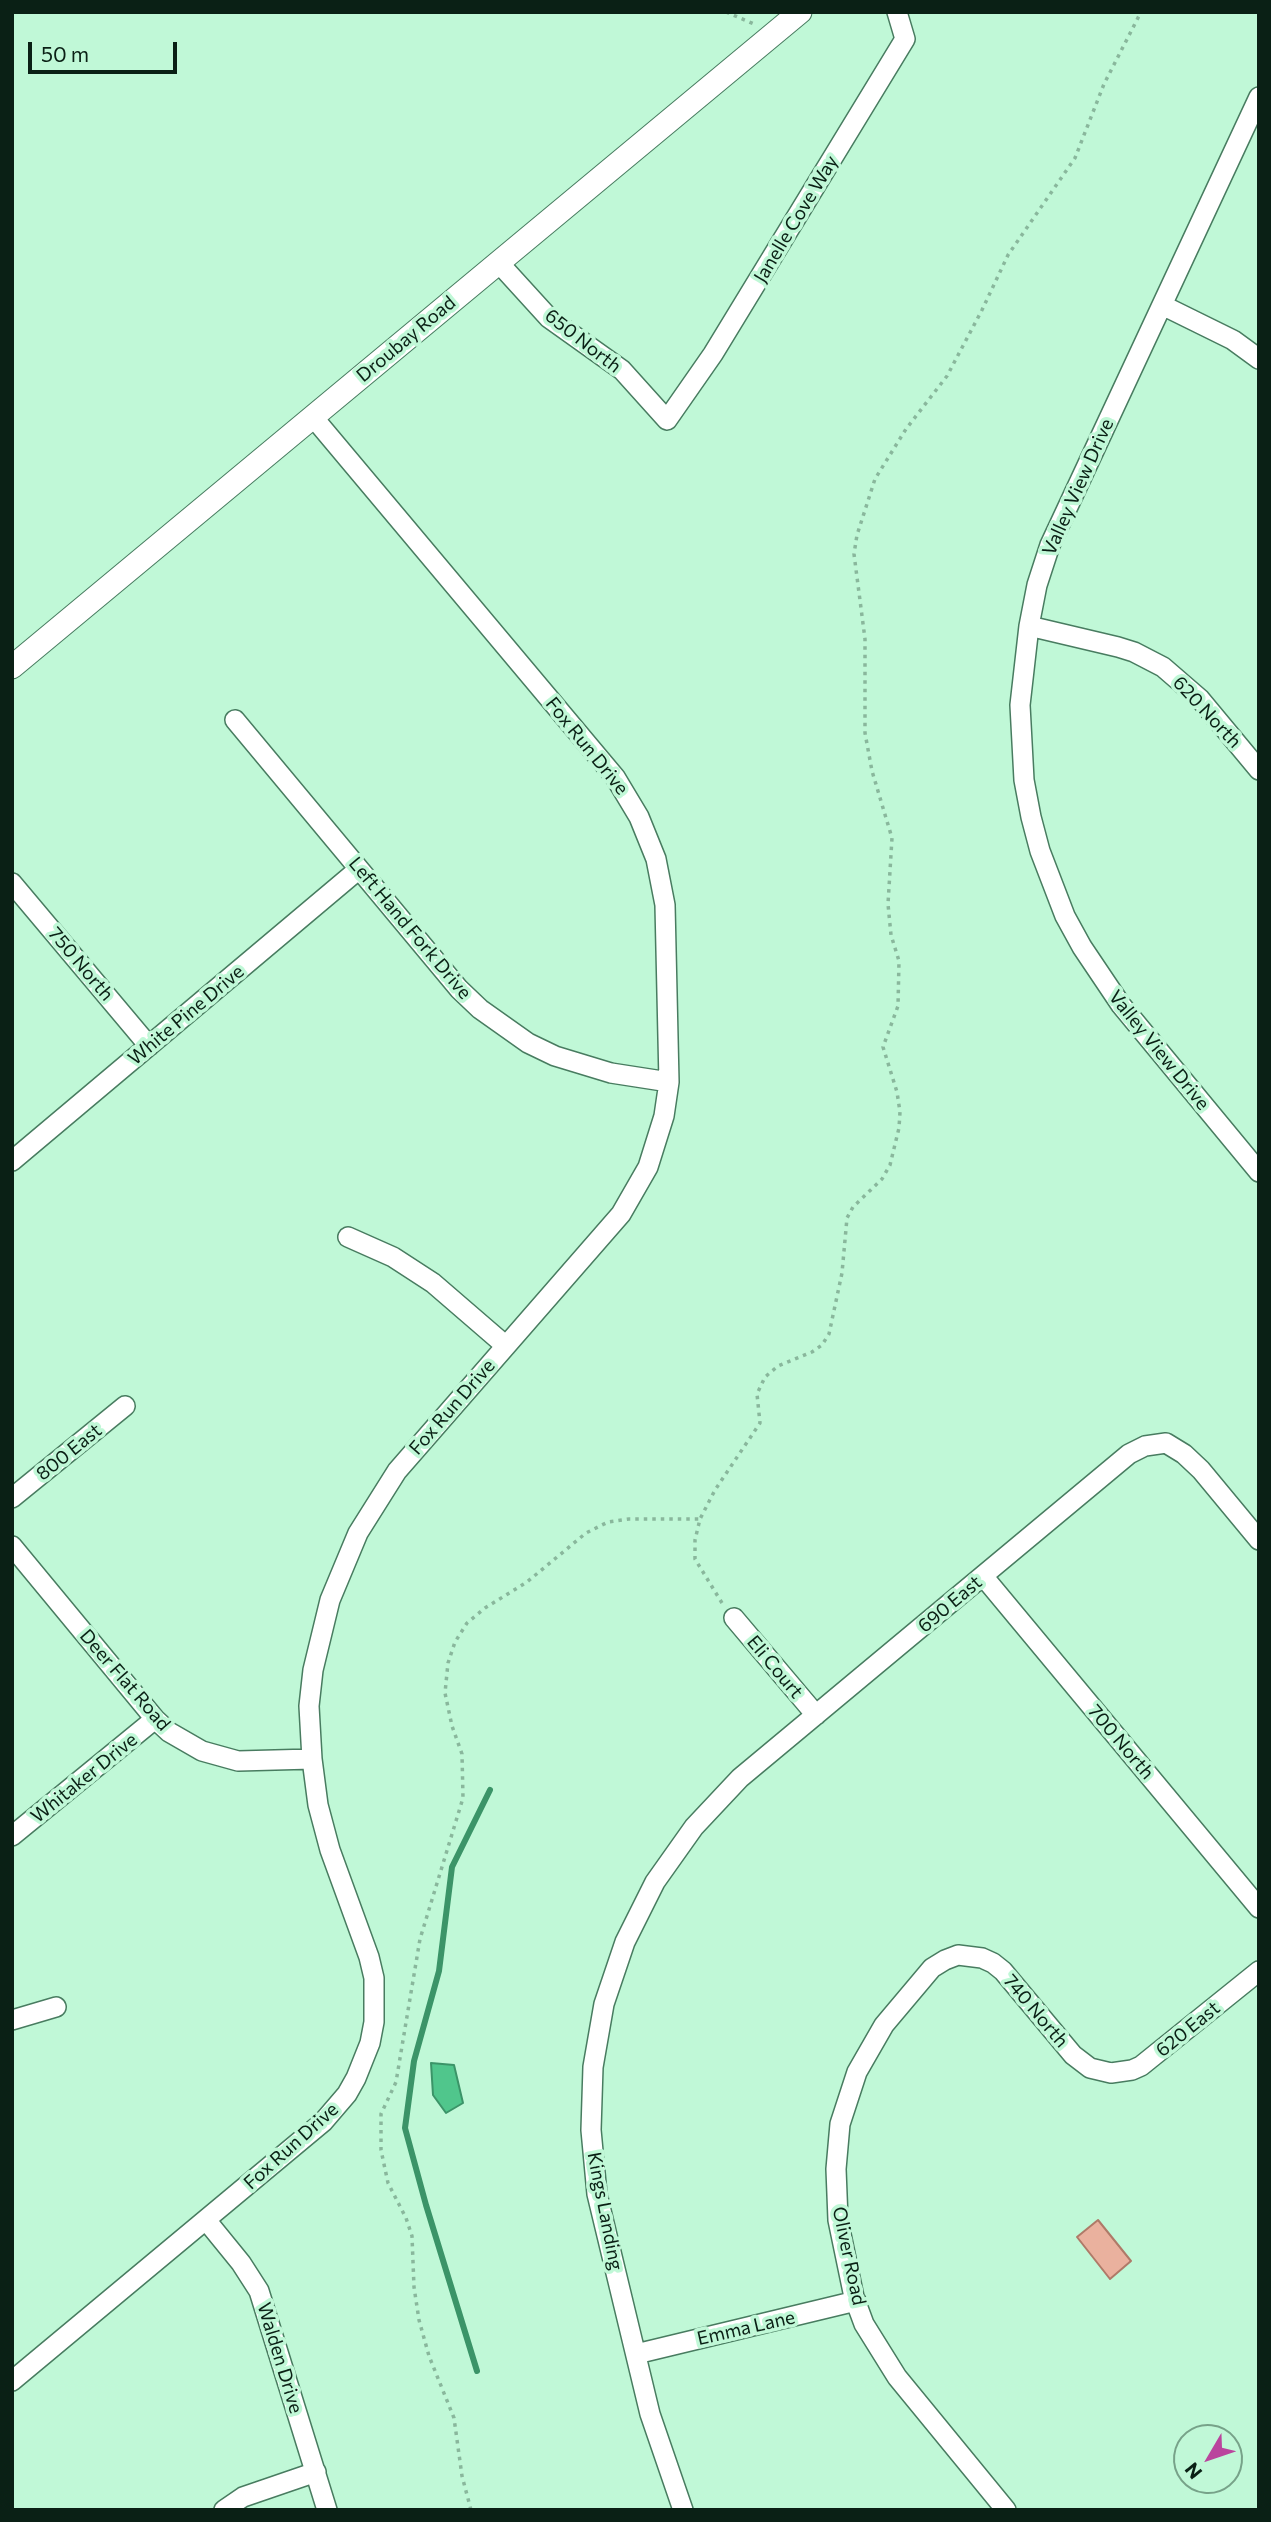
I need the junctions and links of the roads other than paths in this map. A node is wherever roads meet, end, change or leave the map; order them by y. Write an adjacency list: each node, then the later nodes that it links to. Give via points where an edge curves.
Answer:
1 (800, 12): 4 (street, Droubay Road)
2 (897, 12): 8 (street, Janelle Cove Way, via 905,39 713,354)
3 (1259, 97): 5 (street, Valley View Drive)
4 (498, 262): 7 (street, Droubay Road); 8 (street, 650 North, via 549,318 622,370)
5 (1161, 305): 6 (street, via 1233,340); 9 (street, Valley View Drive, via 1050,545)
6 (1259, 359)
7 (313, 418): 10 (street, Droubay Road); 16 (street, Fox Run Drive, via 615,777 639,817 656,859 665,905)
8 (667, 420)
9 (1029, 626): 12 (street, 620 North, via 1118,647 1163,667 1200,699); 18 (street, Valley View Drive, via 1020,705 1022,755 1031,817 1051,884 1100,977)
10 (12, 667)
11 (235, 720): 13 (street, Left Hand Fork Drive)
12 (1259, 770)
13 (359, 869): 15 (street, White Pine Drive); 16 (street, Left Hand Fork Drive, via 459,989 504,1027 528,1043 582,1066)
14 (12, 883): 15 (street, 750 North)
15 (149, 1046): 17 (street, White Pine Drive)
16 (669, 1082): 20 (street, Fox Run Drive, via 648,1167 621,1214)
17 (12, 1161)
18 (1259, 1172)
19 (348, 1237): 20 (street, via 393,1257 433,1283)
20 (506, 1346): 29 (street, Fox Run Drive, via 397,1472 358,1533 320,1635 309,1706)
21 (125, 1406): 22 (street, 800 East)
22 (12, 1498)
23 (1259, 1540): 25 (street, 690 East, via 1201,1471 1166,1443 1129,1454)
24 (12, 1546): 28 (street, Deer Flat Road)
25 (984, 1576): 27 (street, 690 East); 32 (street, 700 North)
26 (734, 1618): 27 (street, Eli Court)
27 (816, 1715): 30 (street, 690 East)
28 (155, 1720): 29 (street, Deer Flat Road, via 185,1743 220,1757 257,1762); 31 (street, Whitaker Drive)
29 (312, 1759): 38 (street, Fox Run Drive, via 330,1850 372,1968 375,2000 370,2043 356,2078 336,2109)
30 (740, 1778): 40 (street, Kings Landing, via 694,1827 655,1882 625,1942 597,2035 591,2098 593,2162)
31 (12, 1836)
32 (1259, 1908)
33 (958, 1955): 37 (street, 740 North, via 993,1963 1073,2055 1090,2068); 39 (street, Oliver Road, via 932,1968 884,2025 857,2072 844,2113 837,2147 838,2220)
34 (1259, 1971): 37 (street, 620 East, via 1141,2066)
35 (56, 2007): 36 (street)
36 (12, 2020)
37 (1111, 2073)
38 (206, 2220): 41 (street, Fox Run Drive); 42 (street, Walden Drive, via 258,2291)
39 (856, 2301): 40 (street, Emma Lane); 46 (street, Oliver Road, via 864,2325 897,2377)
40 (636, 2354): 45 (street, Kings Landing, via 650,2414)
41 (12, 2381)
42 (316, 2472): 43 (street, via 243,2497); 44 (street, Walden Drive)
43 (224, 2510)
44 (327, 2510)
45 (683, 2510)
46 (1006, 2510)

